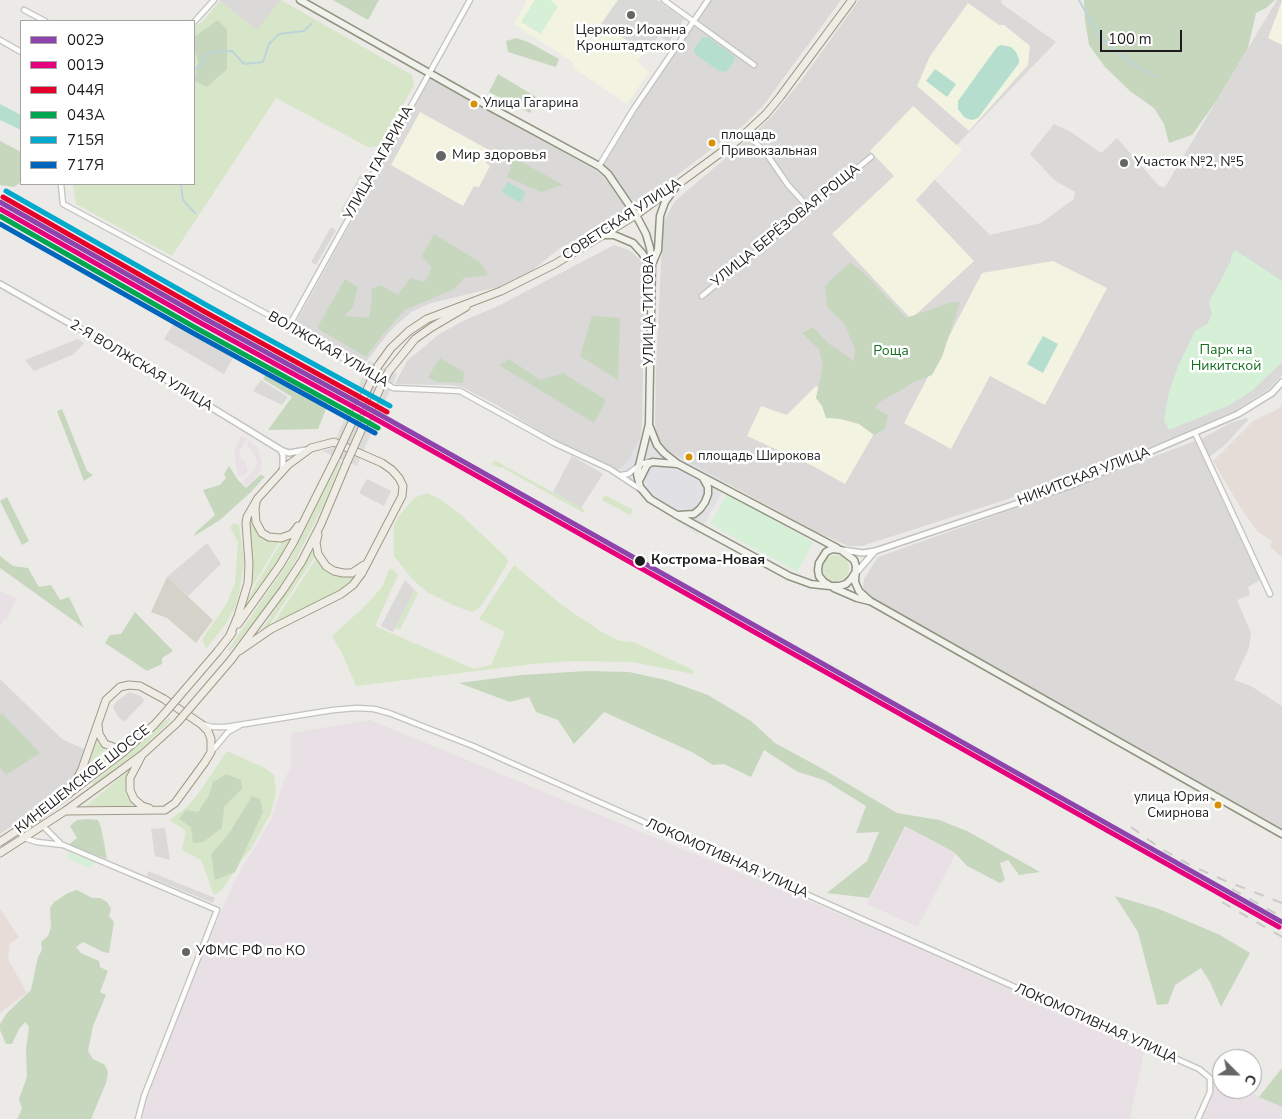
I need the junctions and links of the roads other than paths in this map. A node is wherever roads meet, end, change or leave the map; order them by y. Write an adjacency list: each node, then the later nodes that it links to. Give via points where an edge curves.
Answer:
1 (214, 0): 10 (street)
2 (300, 0): 14 (main road, УЛИЦА ТИТОВА)
3 (470, 0): 14 (street, УЛИЦА ГАГАРИНА)
4 (664, 0): 9 (street)
5 (708, 0): 9 (street)
6 (852, 0): 15 (main road, СОВЕТСКАЯ УЛИЦА, via 780,97)
7 (24, 10): 8 (street)
8 (43, 20)
9 (694, 20): 13 (street); 17 (street)
10 (195, 21)
11 (0, 40): 12 (street)
12 (20, 51)
13 (754, 65)
14 (429, 73): 17 (main road, УЛИЦА ТИТОВА); 27 (street, УЛИЦА ГАГАРИНА)
15 (746, 134): 19 (main road, СОВЕТСКАЯ УЛИЦА); 20 (street, via 766,153)
16 (871, 157): 20 (street, УЛИЦА БЕРЁЗОВАЯ РОЩА)
17 (599, 166): 21 (main road, УЛИЦА ТИТОВА)
18 (60, 185): 27 (street, ВОЛЖСКАЯ УЛИЦА, via 63,204)
19 (675, 188): 21 (main road, СОВЕТСКАЯ УЛИЦА); 23 (main road, via 660,216 658,250)
20 (809, 208): 25 (street, УЛИЦА БЕРЁЗОВАЯ РОЩА)
21 (636, 215): 22 (main road, СОВЕТСКАЯ УЛИЦА); 23 (main road, УЛИЦА ТИТОВА, via 646,234)
22 (603, 235): 23 (main road, via 633,243); 26 (main road, СОВЕТСКАЯ УЛИЦА, via 555,264)
23 (652, 268): 29 (main road, УЛИЦА ТИТОВА)
24 (0, 284): 32 (street, 2-Я ВОЛЖСКАЯ УЛИЦА, via 129,357)
25 (702, 296)
26 (472, 302): 43 (main road, bridge, via 427,319 390,348 378,366); 44 (main road, bridge, via 415,339 390,371)
27 (289, 326): 37 (street, ВОЛЖСКАЯ УЛИЦА, via 393,388 460,391)
28 (1282, 382): 30 (street, НИКИТСКАЯ УЛИЦА, via 1272,393 1238,414)
29 (649, 424): 34 (main road); 35 (main road, via 657,445)
30 (1195, 433): 46 (street, НИКИТСКАЯ УЛИЦА, via 1072,485); 50 (street)
31 (311, 448): 32 (street, via 289,453); 36 (main road); 47 (main road, via 328,442 341,444 382,463 400,478 402,496)
32 (281, 450): 36 (street, via 284,466)
33 (652, 462): 34 (street); 35 (main road); 39 (main road)
34 (641, 464): 37 (street, via 628,474); 39 (main road)
35 (678, 464): 38 (main road)
36 (281, 474): 41 (main road)
37 (620, 475): 40 (street, ВОЛЖСКАЯ УЛИЦА)
38 (701, 476): 42 (main road, via 708,487 705,502 694,514); 45 (main road)
39 (638, 483): 40 (main road)
40 (643, 492): 42 (main road)
41 (258, 498): 43 (main road, via 256,522 262,533 269,537 281,538 292,534); 52 (main road, via 246,523 248,583)
42 (675, 514): 49 (main road, via 789,576 811,584)
43 (305, 519): 52 (main road, via 280,565)
44 (321, 524): 47 (main road, via 316,548 326,566 334,571 352,573); 53 (main road, via 283,590)
45 (840, 549): 46 (street, via 863,553); 48 (main road, via 854,560); 49 (main road, via 826,552 818,562 820,576)
46 (875, 551): 48 (street)
47 (368, 561): 53 (main road, via 353,585 341,594 271,629)
48 (855, 573): 49 (main road, via 846,584); 51 (main road, via 855,582)
49 (831, 586): 51 (main road)
50 (1270, 594)
51 (870, 601): 64 (main road)
52 (230, 635): 57 (main road, КИНЕШЕМСКОЕ ШОССЕ, bridge, via 164,714)
53 (239, 651): 59 (main road, bridge, via 176,723)
54 (97, 721): 55 (main road, via 106,700 120,687 129,685 140,686); 57 (main road, via 101,739 110,747 123,747); 60 (main road, via 82,769)
55 (201, 724): 56 (street, ЛОКОМОТИВНАЯ УЛИЦА, via 219,727); 58 (main road, via 211,739)
56 (242, 725): 58 (street, via 228,732); 70 (street, ЛОКОМОТИВНАЯ УЛИЦА, via 357,708 374,709 473,746 1199,1070 1210,1078 1210,1092)
57 (140, 737): 60 (main road, КИНЕШЕМСКОЕ ШОССЕ)
58 (211, 752): 61 (main road, via 175,803 165,810)
59 (143, 754): 61 (main road, via 130,778 130,790 142,806); 62 (main road, КИНЕШЕМСКОЕ ШОССЕ)
60 (69, 794): 66 (main road, КИНЕШЕМСКОЕ ШОССЕ)
61 (154, 810): 62 (main road)
62 (65, 811): 63 (main road, КИНЕШЕМСКОЕ ШОССЕ)
63 (43, 826): 65 (main road, КИНЕШЕМСКОЕ ШОССЕ); 67 (street)
64 (1282, 834)
65 (24, 838): 67 (street); 68 (main road, КИНЕШЕМСКОЕ ШОССЕ)
66 (0, 842)
67 (63, 846): 69 (street, via 218,910 144,1096)
68 (0, 853)
69 (138, 1119)
70 (1198, 1119)

